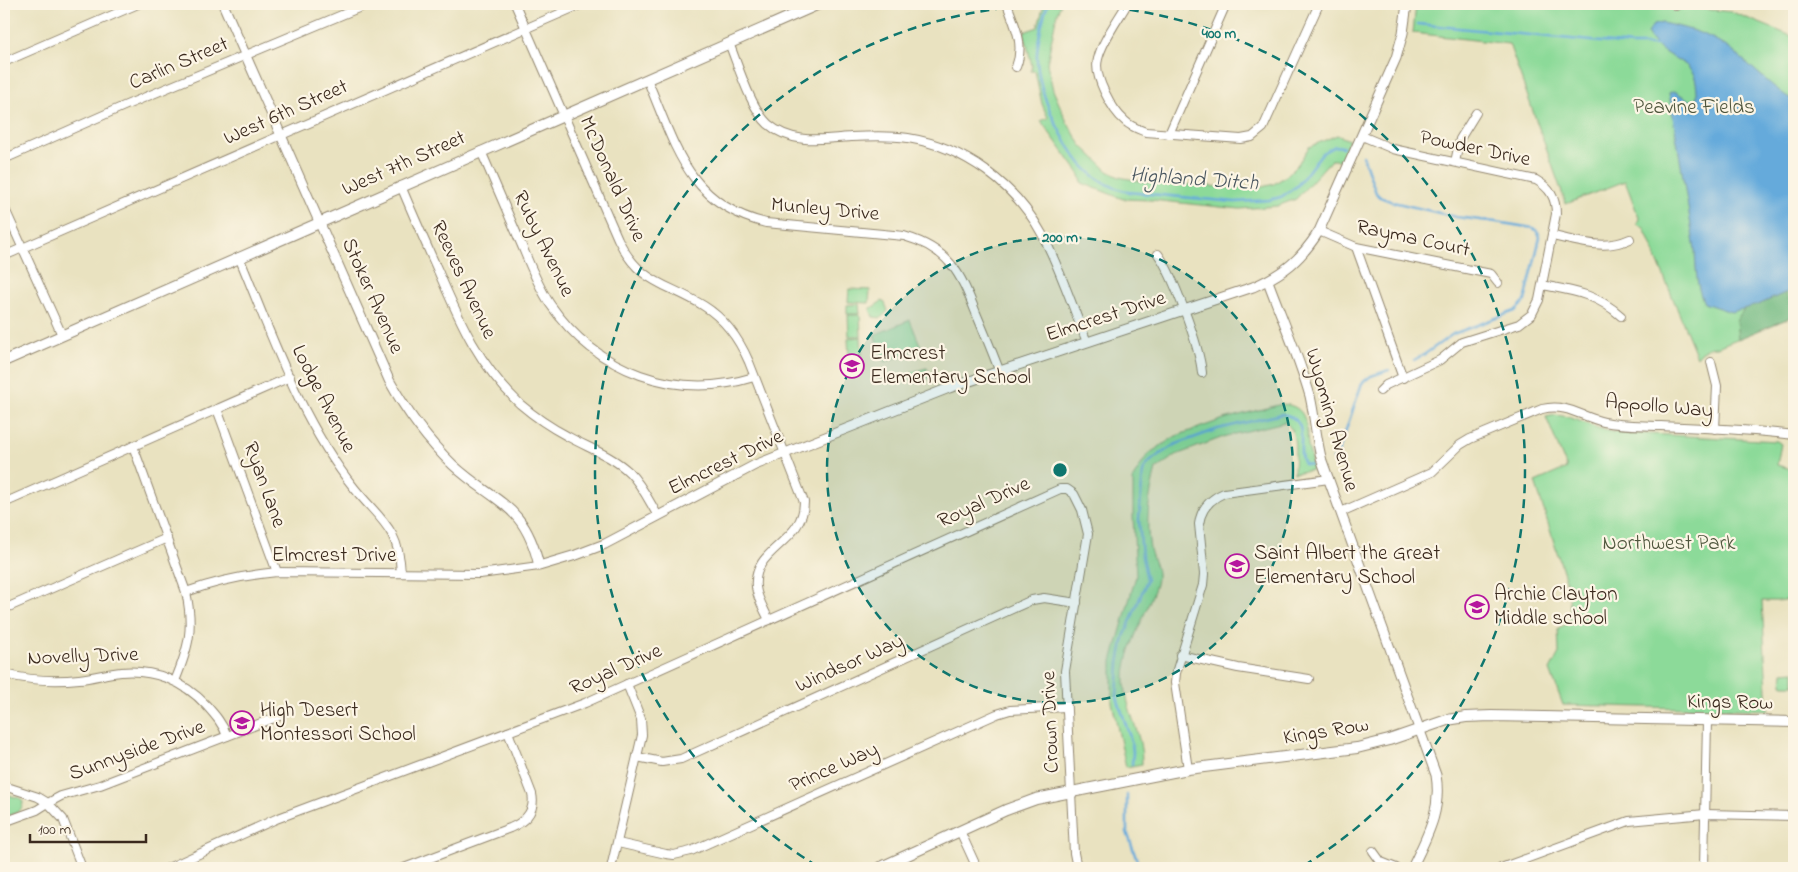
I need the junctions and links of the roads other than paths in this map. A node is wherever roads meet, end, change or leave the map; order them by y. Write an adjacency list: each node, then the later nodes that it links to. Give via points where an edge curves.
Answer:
1 (138, 4): 15 (street)
2 (223, 4): 14 (street, Stoker Avenue)
3 (368, 4): 14 (street, Carlin Street)
4 (515, 4): 12 (street, McDonald Drive)
5 (582, 4): 12 (street, West 6th Street)
6 (819, 4): 13 (main road, West 7th Street)
7 (1007, 4): 16 (street, via 1021,42)
8 (1127, 4): 20 (street, via 1100,52 1097,64 1099,77 1125,122 1146,132)
9 (1226, 4): 20 (street)
10 (1319, 4): 20 (street, via 1267,122 1258,133 1241,139)
11 (1407, 4): 22 (street, via 1401,46)
12 (525, 28): 19 (street, McDonald Drive); 21 (street, West 6th Street)
13 (729, 43): 17 (main road, West 7th Street); 43 (street, via 757,109 768,124 782,133 809,139 909,138 951,151 991,174 1016,197 1042,233)
14 (245, 55): 21 (street, Stoker Avenue); 24 (street, Carlin Street)
15 (4, 62)
16 (1016, 68)
17 (647, 79): 19 (main road, West 7th Street); 46 (street, Munley Drive, via 687,170 725,208 766,223 904,236 922,242 946,258 965,285)
18 (1476, 113): 25 (street, via 1460,139)
19 (564, 115): 23 (main road, West 7th Street); 49 (street, McDonald Drive, via 628,257 646,276 703,306 723,321 741,344)
20 (1169, 134)
21 (280, 135): 28 (street, Stoker Avenue); 33 (street, West 6th Street)
22 (1362, 136): 25 (street, Powder Drive, via 1393,150); 29 (street)
23 (481, 151): 26 (main road, West 7th Street); 49 (street, Ruby Avenue, via 542,289 560,317 584,342 623,368 668,382 714,385)
24 (4, 159)
25 (1455, 162): 30 (street, Powder Drive, via 1529,177 1544,185 1556,206)
26 (401, 186): 28 (main road, West 7th Street); 61 (street, Reeves Avenue, via 462,326 492,373 522,405 547,424 610,457 627,471)
27 (4, 207): 33 (street)
28 (319, 222): 36 (main road, West 7th Street); 63 (street, Stoker Avenue, via 389,380 402,402 447,458 518,515 531,537)
29 (1319, 232): 32 (street, Rayma Court); 37 (street, via 1293,264)
30 (1552, 236): 31 (street, via 1602,246); 39 (street, Powder Drive)
31 (1630, 239)
32 (1356, 247): 38 (street, Rayma Court, via 1491,274); 50 (street)
33 (22, 248): 35 (street, West 6th Street); 42 (street)
34 (1158, 254): 40 (street, via 1167,268)
35 (4, 256)
36 (239, 257): 42 (main road, West 7th Street); 48 (street, Lodge Avenue)
37 (1268, 280): 40 (street, Elmcrest Drive); 57 (street, Wyoming Avenue, via 1307,386 1319,450)
38 (1498, 283)
39 (1542, 285): 41 (street, via 1590,296); 50 (street, Powder Drive, via 1537,307 1519,324 1462,342 1440,360)
40 (1183, 310): 43 (street, Elmcrest Drive); 47 (street)
41 (1621, 316)
42 (62, 335): 44 (main road, West 7th Street)
43 (1087, 342): 46 (street, Elmcrest Drive)
44 (4, 361)
45 (1711, 362): 53 (street, via 1717,386)
46 (999, 370): 56 (street, Elmcrest Drive)
47 (1202, 373)
48 (290, 377): 52 (street); 65 (street, Lodge Avenue, via 326,450 393,534 400,555)
49 (754, 377): 56 (street, McDonald Drive)
50 (1403, 378): 51 (street, Powder Drive)
51 (1380, 391)
52 (217, 409): 55 (street); 64 (street, Ryan Lane)
53 (1715, 429): 54 (street, Appollo Way); 60 (street, Appollo Way, via 1614,424 1568,408 1542,408 1470,439 1427,474)
54 (1794, 435)
55 (133, 446): 59 (street); 62 (street)
56 (786, 452): 61 (street, Elmcrest Drive, via 740,472); 69 (street, McDonald Drive, via 804,507 795,529 767,556 757,571 756,588)
57 (1329, 479): 60 (street, Wyoming Avenue); 70 (street, via 1230,491 1208,504 1199,524 1203,585)
58 (1070, 490): 67 (street, Crown Drive, via 1082,510 1088,534); 69 (street, Royal Drive, via 1051,492)
59 (4, 503)
60 (1341, 512): 79 (street, Wyoming Avenue)
61 (658, 516): 63 (street, Elmcrest Drive, via 605,544)
62 (167, 538): 66 (street); 68 (street)
63 (539, 566): 65 (street, Elmcrest Drive, via 480,574)
64 (277, 572): 65 (street, Elmcrest Drive); 66 (street, Elmcrest Drive, via 236,578)
65 (401, 573)
66 (186, 592): 73 (street, via 191,629)
67 (1077, 603): 75 (street, Crown Drive, via 1065,670); 82 (street, Windsor Way, via 1044,598 1032,600 681,759 662,762)
68 (4, 609)
69 (769, 620): 74 (street, Royal Drive)
70 (1180, 655): 72 (street); 83 (street, via 1175,683)
71 (4, 674): 73 (street, Novelly Drive, via 52,680 139,672)
72 (1309, 679)
73 (175, 681): 81 (street, Novelly Drive, via 200,699 220,720)
74 (627, 684): 80 (street, Royal Drive); 82 (street, via 641,719 642,735)
75 (1066, 707): 85 (street, Crown Drive); 91 (street, Prince Way, via 1010,710 997,714 691,851 674,855)
76 (282, 715): 81 (street, Sunnyside Drive)
77 (1707, 721): 78 (main road, Kings Row); 79 (main road, Kings Row, via 1476,716 1447,720); 87 (street)
78 (1794, 722)
79 (1419, 729): 83 (main road, Kings Row, via 1357,748); 101 (street, Wyoming Avenue, via 1436,775 1438,799 1433,822)
80 (508, 732): 94 (street, Royal Drive, via 276,819); 95 (street, via 532,794 533,805 528,816 510,828)
81 (227, 736): 86 (street, Sunnyside Drive)
82 (637, 757): 91 (street)
83 (1188, 769): 85 (main road, Kings Row)
84 (4, 786): 86 (street, Sunnyside Drive)
85 (1071, 792): 90 (main road, Kings Row, via 1025,803); 99 (street, Crown Drive)
86 (48, 803): 89 (street); 93 (street, via 63,819)
87 (1705, 814): 88 (street); 102 (street, via 1630,821); 103 (street)
88 (1794, 816)
89 (4, 822)
90 (960, 831): 97 (main road, Kings Row); 98 (street)
91 (618, 843): 96 (street)
92 (1373, 851): 100 (street, via 1381,862)
93 (82, 868)
94 (168, 868)
95 (404, 868)
96 (611, 868)
97 (878, 868)
98 (977, 868)
99 (1077, 868)
100 (1396, 868)
101 (1412, 868)
102 (1501, 868)
103 (1704, 868)

